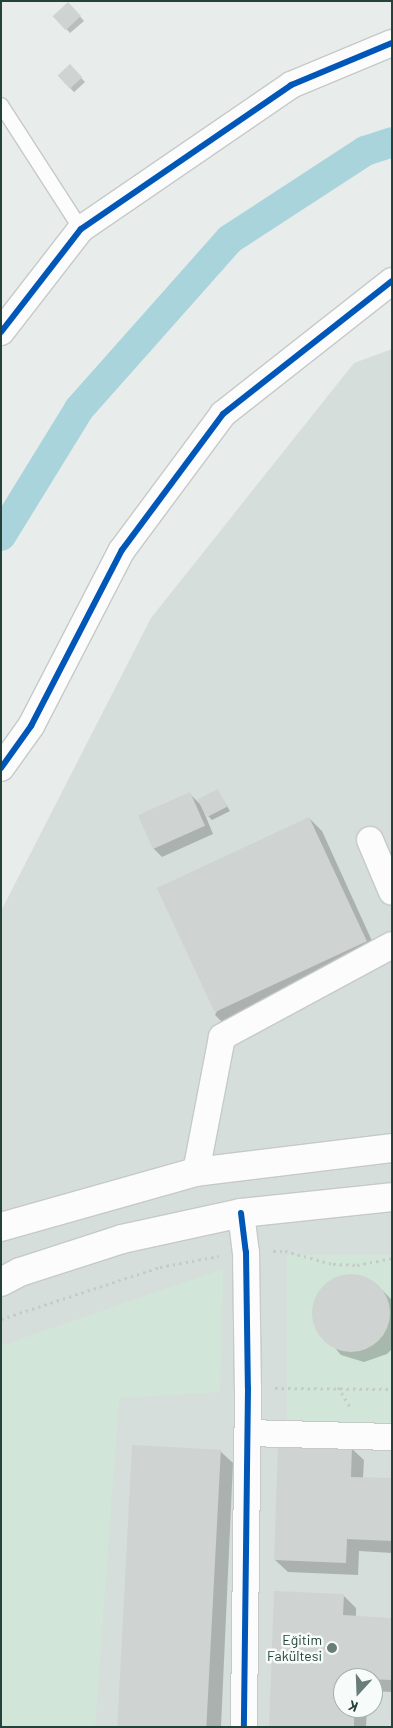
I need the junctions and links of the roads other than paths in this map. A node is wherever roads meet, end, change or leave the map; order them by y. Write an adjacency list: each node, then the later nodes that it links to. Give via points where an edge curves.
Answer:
1 (392, 43): 3 (street, via 291,85 180,158)
2 (1, 105): 3 (lane)
3 (81, 229): 5 (street)
4 (392, 281): 6 (street, via 223,414 122,550 31,726)
5 (1, 332)
6 (1, 768)
7 (370, 840): 8 (street)
8 (392, 892)
9 (392, 945): 11 (street, via 222,1037)
10 (392, 1148): 11 (street)
11 (196, 1172): 14 (street)
12 (392, 1197): 13 (street)
13 (241, 1213): 15 (street, via 122,1239 20,1272); 16 (street, via 246,1252)
14 (1, 1227)
15 (1, 1282)
16 (248, 1433): 17 (street); 18 (street)
17 (392, 1437)
18 (244, 1727)

